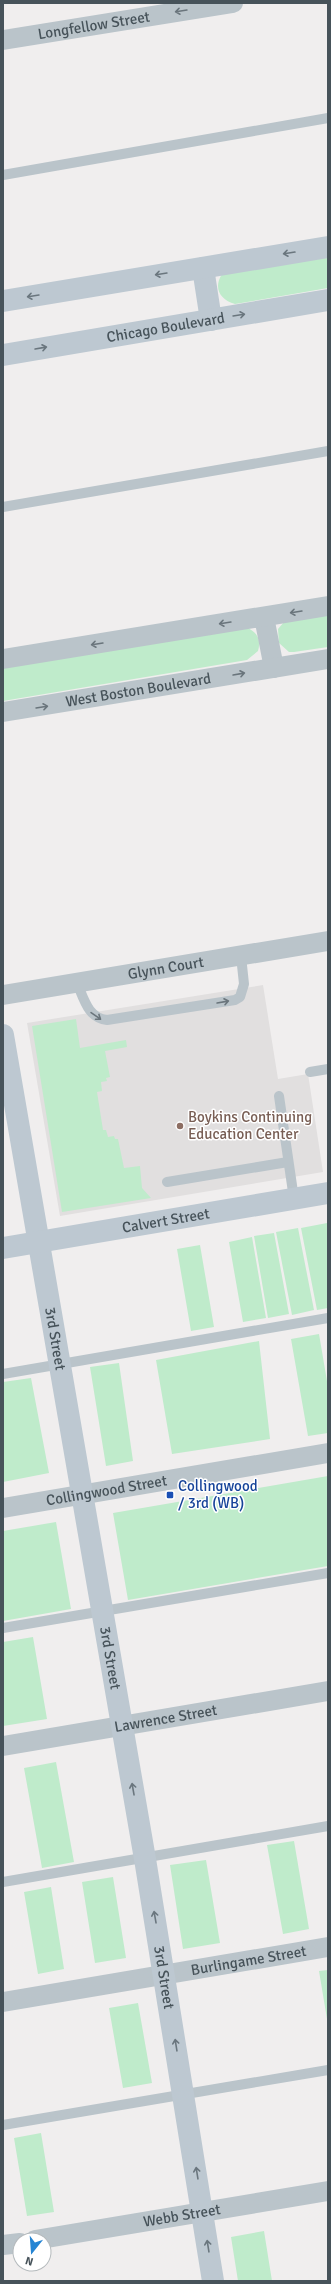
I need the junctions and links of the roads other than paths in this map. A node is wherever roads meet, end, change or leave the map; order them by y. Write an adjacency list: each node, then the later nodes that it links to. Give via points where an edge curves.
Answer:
1 (233, 3): 2 (street, Longfellow Street, one-way to 2)
2 (3, 40)
3 (328, 118): 4 (lane)
4 (3, 175)
5 (328, 247): 6 (street, one-way to 6)
6 (203, 268): 8 (street, one-way to 8); 9 (street)
7 (328, 300): 9 (street, Chicago Boulevard, one-way to 7)
8 (3, 301)
9 (211, 320): 10 (street, Chicago Boulevard, one-way to 9)
10 (3, 355)
11 (328, 452): 12 (lane)
12 (3, 507)
13 (328, 606): 14 (street, one-way to 14)
14 (264, 617): 15 (street, one-way to 15); 17 (street)
15 (3, 659)
16 (328, 659): 17 (street, West Boston Boulevard)
17 (274, 668): 18 (street, West Boston Boulevard, one-way to 17)
18 (3, 712)
19 (328, 941): 20 (street, Glynn Court)
20 (241, 956): 21 (street, Glynn Court); 21 (lane, one-way to 20, via 88,1009 100,1020 187,1008 240,997 244,984)
21 (77, 983): 22 (street, Glynn Court)
22 (3, 995)
23 (3, 1035): 31 (street, 3rd Street, via 14,1119)
24 (328, 1069): 25 (lane)
25 (310, 1072)
26 (279, 1096): 27 (lane)
27 (288, 1162): 28 (lane); 30 (lane)
28 (167, 1182)
29 (328, 1193): 30 (street, Calvert Street)
30 (294, 1199): 31 (street, Calvert Street)
31 (38, 1242): 32 (street, Calvert Street); 34 (street, 3rd Street)
32 (3, 1248)
33 (328, 1318): 34 (lane)
34 (61, 1364): 35 (lane); 37 (street, 3rd Street)
35 (3, 1374)
36 (328, 1453): 37 (street, Collingwood Street)
37 (83, 1495): 38 (street, Collingwood Street); 40 (street, 3rd Street)
38 (3, 1508)
39 (328, 1573): 40 (lane)
40 (103, 1611): 41 (lane); 43 (street, 3rd Street)
41 (3, 1628)
42 (328, 1691): 43 (street, Lawrence Street)
43 (122, 1725): 44 (street, Lawrence Street); 46 (street, 3rd Street, one-way to 43)
44 (3, 1746)
45 (328, 1826): 46 (lane)
46 (145, 1858): 47 (lane); 49 (street, 3rd Street, one-way to 46)
47 (3, 1882)
48 (328, 1948): 49 (street, Burlingame Street)
49 (164, 1975): 50 (street, Burlingame Street); 52 (street, 3rd Street, one-way to 49)
50 (3, 2002)
51 (328, 2070): 52 (lane)
52 (184, 2095): 53 (lane); 55 (street, 3rd Street, one-way to 52)
53 (3, 2125)
54 (328, 2191): 55 (street, Webb Street)
55 (203, 2212): 56 (street, Webb Street); 57 (street, 3rd Street, one-way to 55)
56 (52, 2237)
57 (213, 2281)

